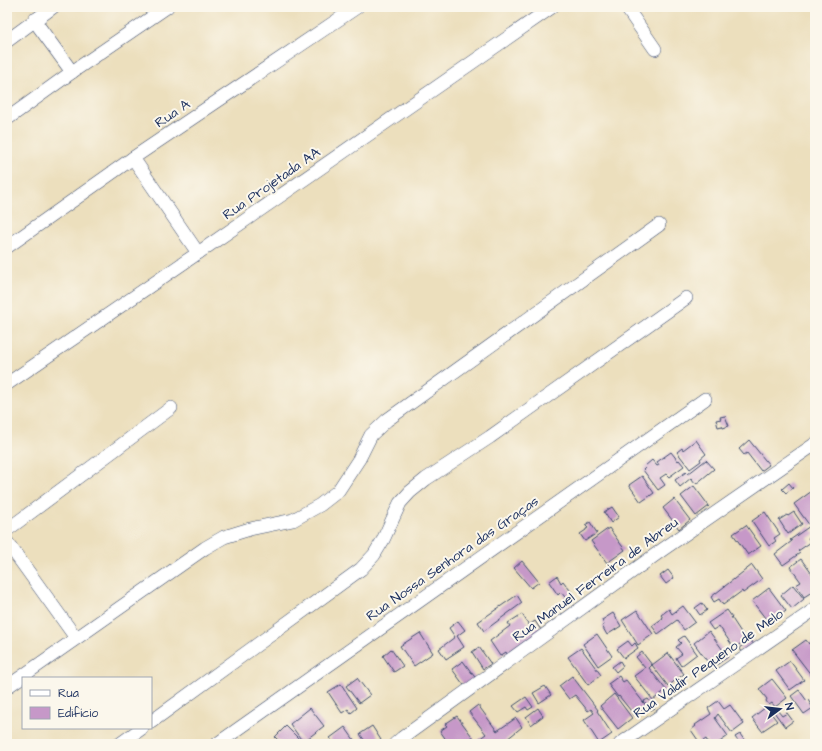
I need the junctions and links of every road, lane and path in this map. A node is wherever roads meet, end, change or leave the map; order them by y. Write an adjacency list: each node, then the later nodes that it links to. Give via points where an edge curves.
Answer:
1 (53, 7): 6 (street)
2 (167, 7): 9 (street)
3 (357, 7): 11 (street, Rua A)
4 (552, 7): 14 (street, Rua Projetada AA)
5 (626, 7): 8 (street)
6 (34, 20): 7 (street); 9 (street)
7 (7, 41)
8 (655, 49)
9 (72, 72): 10 (street)
10 (7, 119)
11 (133, 158): 13 (street, Rua A); 14 (street)
12 (659, 225): 23 (street, via 387,420 371,435 359,460 338,491 320,505 293,520 224,537)
13 (7, 247)
14 (198, 253): 16 (street, Rua Projetada AA)
15 (686, 298): 25 (street, via 490,437 426,479 400,504 374,555 361,569)
16 (7, 384)
17 (705, 399): 28 (street, Rua Nossa Senhora das Graças)
18 (171, 408): 20 (street)
19 (815, 444): 29 (street, Rua Manuel Ferreira de Abreu, via 662,550)
20 (7, 530)
21 (7, 542): 23 (street)
22 (815, 609): 30 (street, Rua Valdir Pequeno de Melo)
23 (76, 638): 24 (street)
24 (7, 687)
25 (152, 721)
26 (141, 729): 27 (street)
27 (120, 744)
28 (217, 744)
29 (395, 744)
30 (620, 744)

